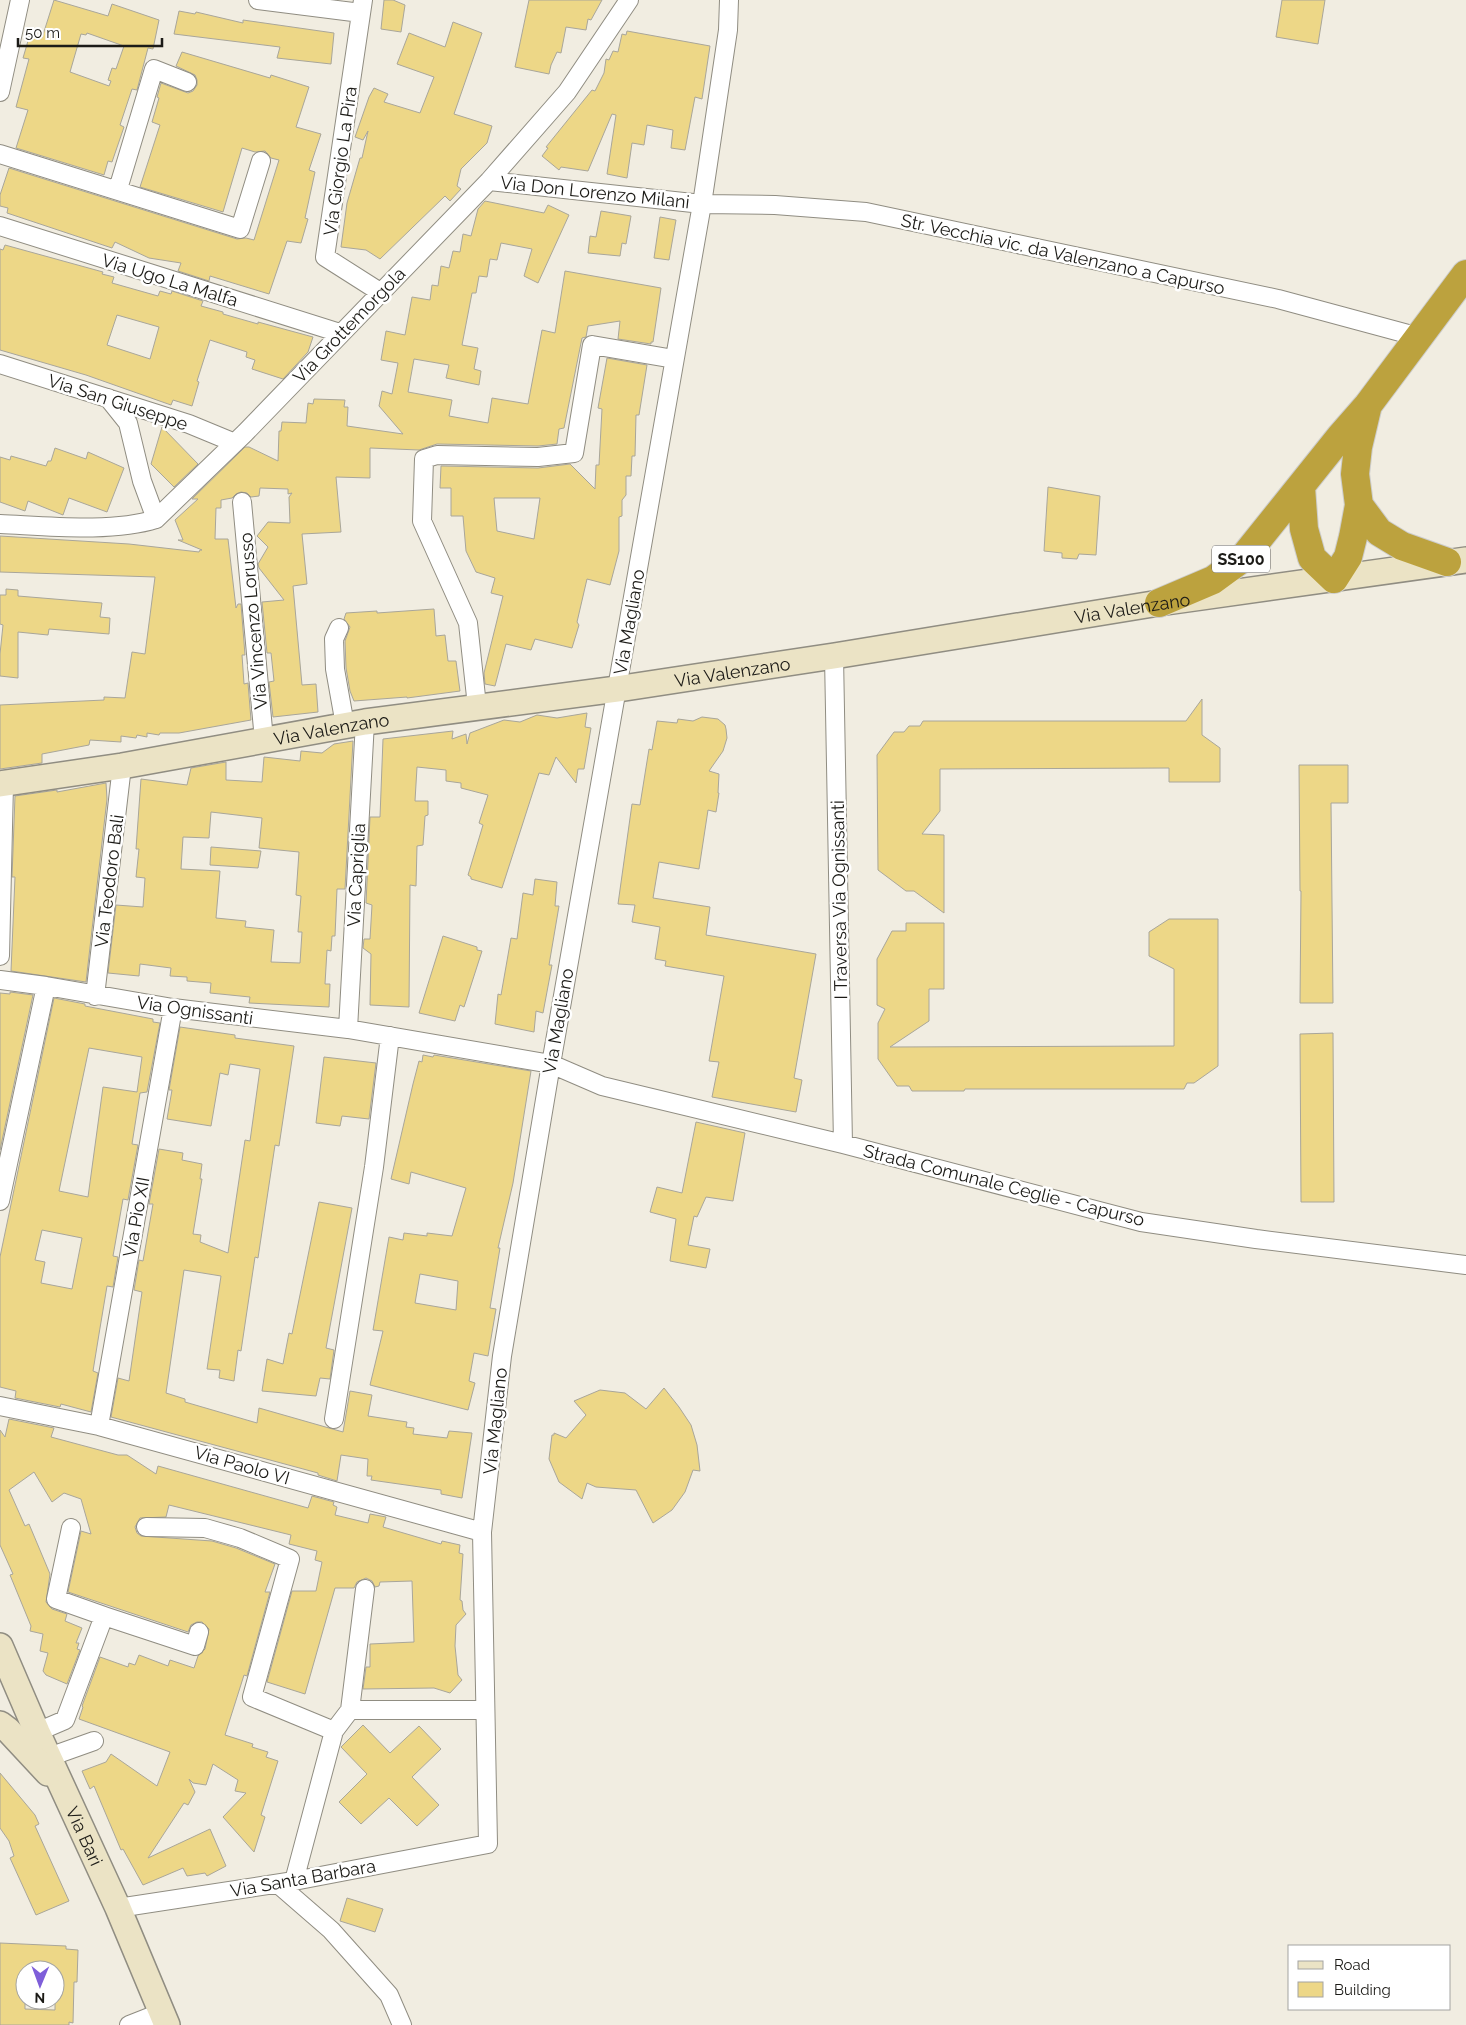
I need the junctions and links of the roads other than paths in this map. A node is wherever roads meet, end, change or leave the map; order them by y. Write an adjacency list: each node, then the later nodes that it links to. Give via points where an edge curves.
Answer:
1 (20, 0): 7 (street)
2 (258, 0): 5 (street)
3 (629, 0): 10 (street, Via Grottemorgola, via 567,92)
4 (729, 0): 12 (street, Via Magliano, via 728,30)
5 (362, 7): 15 (street, Via Giorgio La Pira, via 326,257)
6 (187, 82): 11 (street, via 154,70)
7 (0, 92)
8 (0, 154): 11 (street)
9 (260, 161): 11 (street, via 240,229)
10 (489, 181): 12 (street, Via Don Lorenzo Milani); 15 (street, Via Grottemorgola)
11 (118, 189)
12 (702, 204): 17 (street, Str. Vecchia vic. da Valenzano a Capurso, via 775,205 866,212 1278,299); 18 (street, Via Magliano)
13 (0, 226): 16 (street, Via Ugo La Malfa)
14 (1466, 274): 17 (highway, SS100)
15 (380, 292): 16 (street, Via Grottemorgola)
16 (340, 333): 22 (street, Via Grottemorgola)
17 (1419, 337): 21 (highway, SS100)
18 (674, 359): 33 (street, Via Magliano); 34 (street, via 592,345 574,453 538,457 437,455 424,460 422,521 468,623)
19 (0, 364): 20 (street, Via San Giuseppe)
20 (108, 398): 22 (street, Via San Giuseppe, via 189,424); 26 (street, via 128,423 142,481)
21 (1368, 405): 23 (highway, SS100); 25 (highway, SS100, via 1355,474)
22 (235, 443): 26 (street, Via Grottemorgola)
23 (1301, 487): 29 (highway, via 1304,529 1312,558); 30 (highway, SS100, via 1243,558 1213,580)
24 (242, 502): 36 (street, Via Vincenzo Lorusso)
25 (1359, 505): 28 (highway, SS100, via 1379,532 1402,546); 29 (highway, SS100, via 1348,557)
26 (156, 519): 27 (street, Via Grottemorgola, via 138,525)
27 (0, 524)
28 (1457, 561): 29 (street, Via Valenzano)
29 (1334, 579): 30 (street, Via Valenzano)
30 (1160, 603): 32 (street, Via Valenzano)
31 (339, 628): 35 (street, Via Capriglia, via 334,639 335,669)
32 (834, 656): 33 (street, Via Valenzano); 47 (street, I Traversa Via Ognissanti)
33 (617, 689): 34 (street, Via Valenzano); 46 (street, Via Magliano)
34 (477, 706): 35 (street, Via Valenzano)
35 (355, 723): 36 (street, Via Valenzano); 44 (street, Via Capriglia)
36 (264, 740): 37 (street, Via Valenzano)
37 (122, 766): 38 (street, Via Valenzano); 42 (street, Via Teodoro Bali)
38 (2, 784): 39 (street)
39 (0, 956)
40 (0, 980): 41 (street, Via Ognissanti)
41 (46, 986): 42 (street, Via Ognissanti); 48 (street)
42 (95, 996): 43 (street, Via Ognissanti)
43 (173, 1008): 44 (street, Via Ognissanti); 52 (street, Via Pio XII)
44 (348, 1029): 45 (street, Via Ognissanti)
45 (390, 1036): 46 (street, Via Ognissanti); 51 (street, via 374,1167)
46 (551, 1064): 47 (street, Strada Comunale Ceglie - Capurso, via 602,1086); 55 (street, Via Magliano, via 502,1356)
47 (843, 1144): 49 (street, Strada Comunale Ceglie - Capurso, via 1141,1222)
48 (0, 1201)
49 (1466, 1265)
50 (0, 1406): 52 (street, Via Paolo VI)
51 (334, 1419)
52 (99, 1426): 55 (street, Via Paolo VI)
53 (146, 1527): 65 (street, via 206,1528 290,1559 252,1698)
54 (70, 1528): 57 (street, via 56,1599)
55 (482, 1532): 63 (street, Via Magliano)
56 (365, 1589): 62 (street)
57 (104, 1616): 58 (street, via 195,1646); 66 (street, via 65,1720)
58 (199, 1632)
59 (0, 1646): 60 (street, Via Bari)
60 (9, 1685): 61 (street, via 14,1700); 66 (street, Via Bari)
61 (0, 1708)
62 (350, 1710): 63 (street); 65 (street)
63 (485, 1710): 70 (street, Via Magliano)
64 (0, 1724): 69 (street)
65 (334, 1731): 71 (street)
66 (37, 1732): 68 (street, Via Bari)
67 (94, 1741): 68 (street)
68 (49, 1757): 69 (street, Via Bari)
69 (65, 1792): 72 (street, Via Bari)
70 (488, 1844): 71 (street, Via Santa Barbara)
71 (286, 1882): 72 (street, Via Santa Barbara); 75 (street, via 389,1994)
72 (118, 1908): 73 (street, Via Bari)
73 (164, 2019): 74 (street)
74 (130, 2025)
75 (402, 2025)

